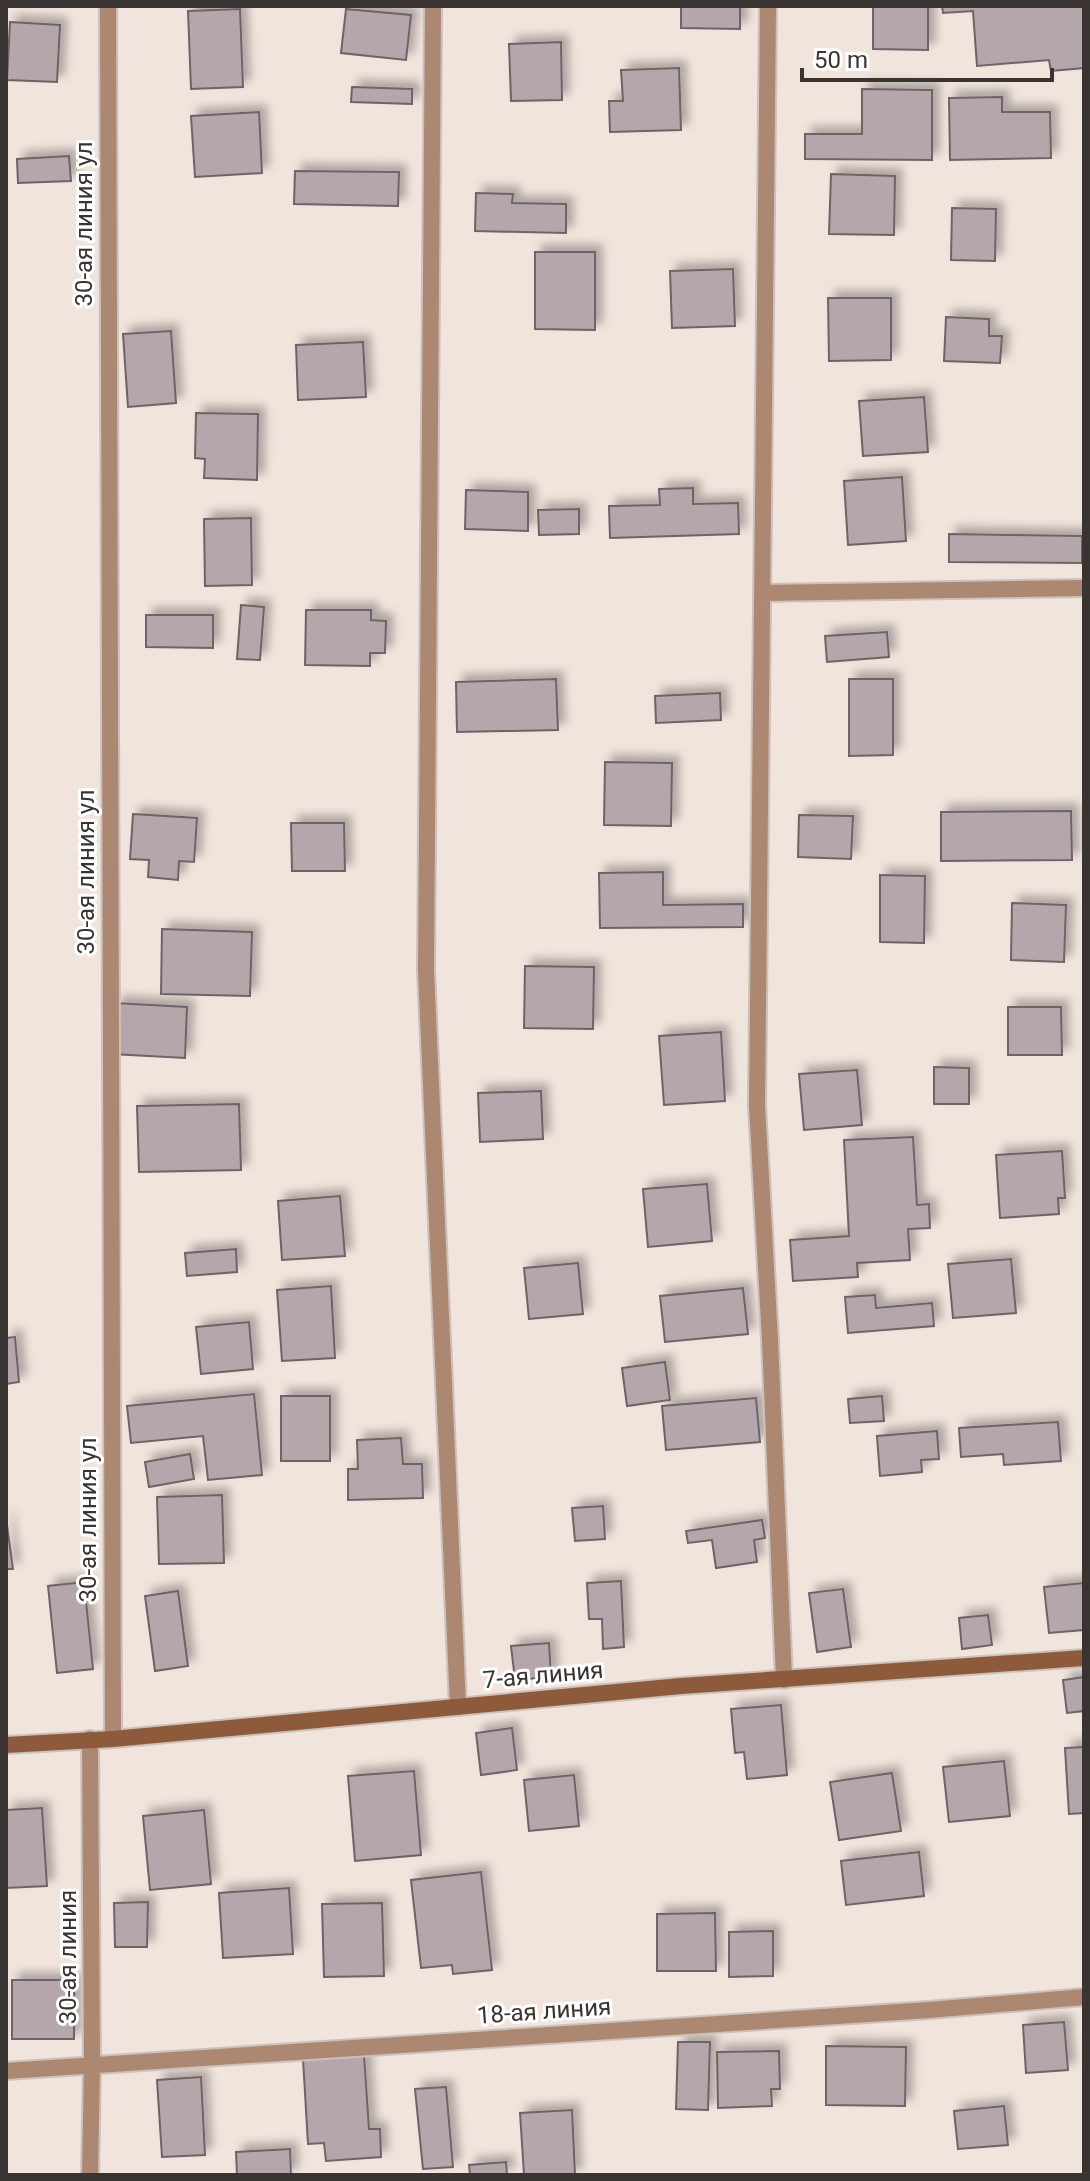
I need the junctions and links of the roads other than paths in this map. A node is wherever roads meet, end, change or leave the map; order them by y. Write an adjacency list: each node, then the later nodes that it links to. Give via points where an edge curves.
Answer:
1 (108, 6): 10 (street, 30-ая линия ул)
2 (433, 6): 8 (street, via 426,970)
3 (768, 6): 5 (street)
4 (1084, 588): 5 (street)
5 (762, 593): 7 (street, via 757,1105)
6 (1084, 1658): 7 (street, 7-ая линия)
7 (784, 1680): 8 (street, 7-ая линия)
8 (458, 1707): 10 (street, 7-ая линия)
9 (90, 1739): 10 (street, 7-ая линия); 11 (street, 7-ая линия); 13 (street, 30-ая линия)
10 (113, 1739)
11 (6, 1745)
12 (1084, 1997): 13 (street, 18-ая линия)
13 (92, 2063): 14 (street, 18-ая линия); 15 (street, 30-ая линия)
14 (6, 2071)
15 (90, 2175)

